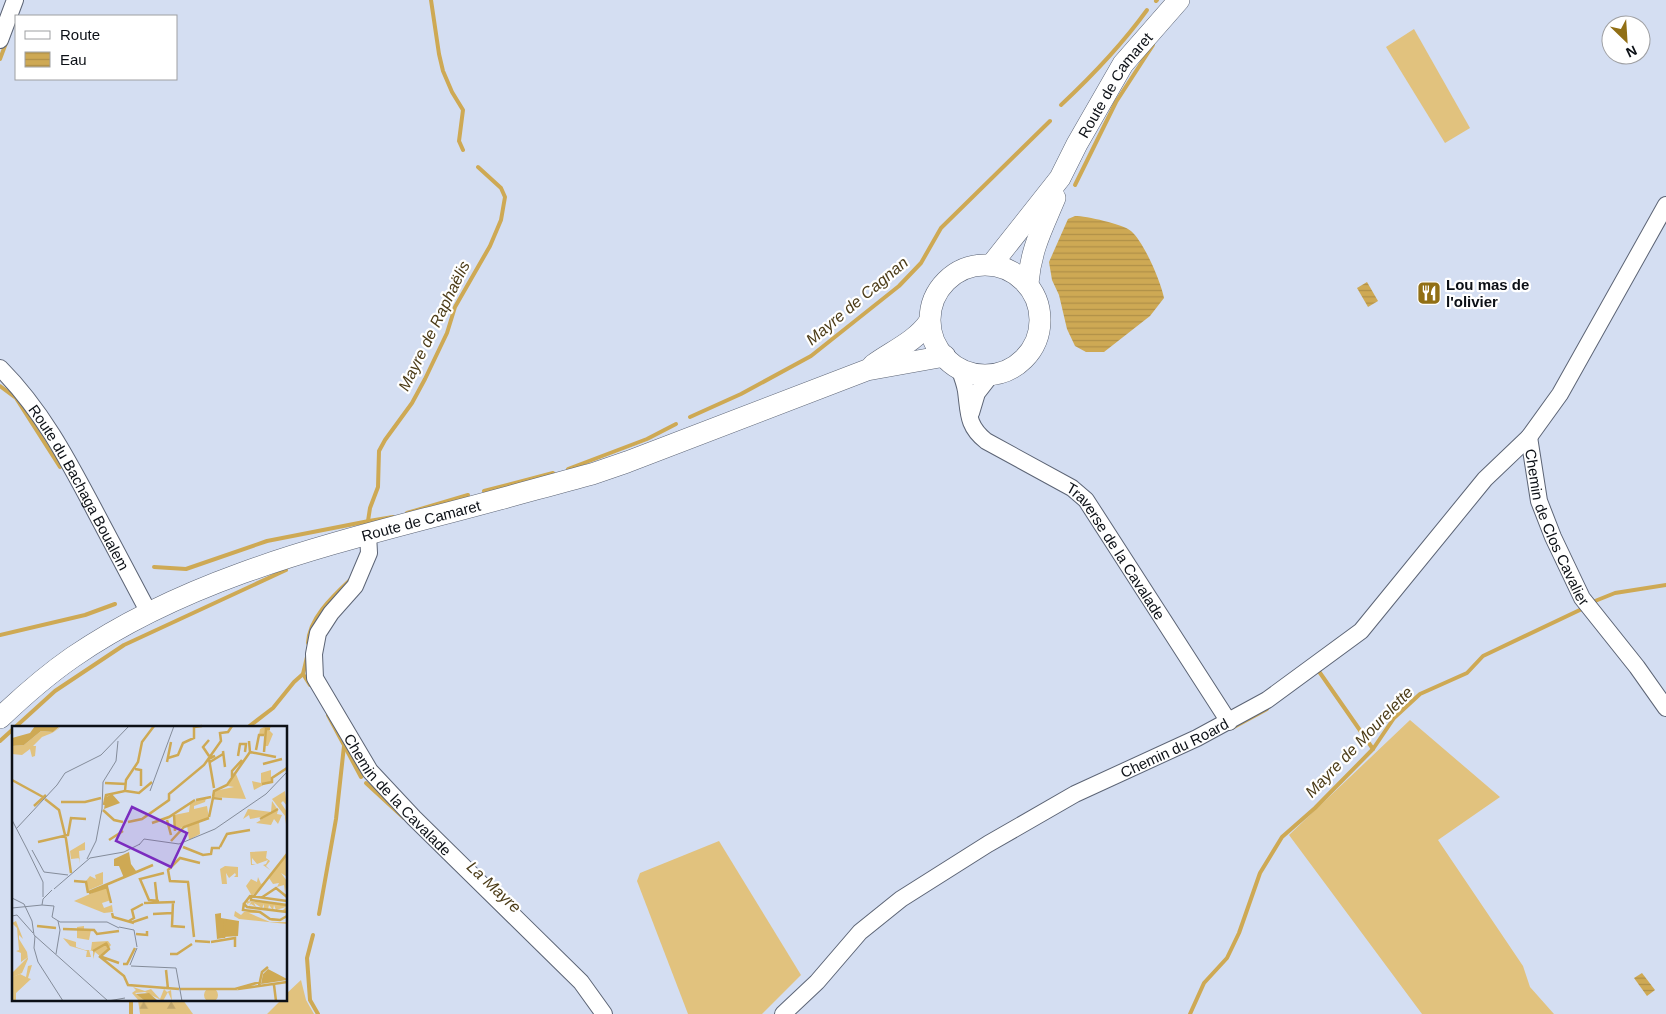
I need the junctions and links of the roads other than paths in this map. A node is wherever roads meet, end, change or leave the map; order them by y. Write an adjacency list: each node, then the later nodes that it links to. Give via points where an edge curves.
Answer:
1 (15, 0): 3 (street)
2 (1179, 0): 4 (main road, Route de Camaret, via 1123,64)
3 (0, 40)
4 (1060, 178): 6 (main road, Route de Camaret); 7 (main road, Route de Camaret, via 1056,197 1036,239)
5 (1666, 205): 14 (street, Chemin de Clos Cavalier, via 1560,394)
6 (992, 264): 7 (main road, via 1011,271); 8 (main road, via 961,270 941,285 930,308)
7 (1028, 283): 12 (main road, Route de Camaret, via 1038,308 1038,337 1022,362 1006,372)
8 (929, 322): 9 (main road, via 934,342); 11 (main road, Route de Camaret, via 914,338)
9 (952, 362): 11 (main road, Route de Camaret); 12 (main road, Route de Camaret, via 975,375); 13 (street, Traverse de la Cavalade, via 966,391)
10 (0, 368): 16 (street, Route du Bachaga Boualem, via 42,418 61,447)
11 (867, 370): 15 (main road, Route de Camaret, via 592,474)
12 (991, 375): 13 (street, via 977,393)
13 (970, 418): 19 (street, Traverse de la Cavalade, via 986,441 1072,488 1086,500)
14 (1529, 437): 17 (street, Chemin de Clos Cavalier, via 1539,500 1582,598); 19 (street, Chemin du Roard, via 1486,479 1360,631 1267,700)
15 (353, 538): 16 (main road, Route de Camaret, via 236,574); 20 (street, Chemin de la Cavalade, via 369,553 355,586 330,612 318,633 314,654 315,678 370,771 581,982)
16 (149, 613): 18 (main road, Route de Camaret, via 73,657)
17 (1666, 708)
18 (0, 718)
19 (1228, 722): 21 (street, Chemin du Roard, via 1075,794 988,844 901,900 860,932 817,982)
20 (604, 1014)
21 (783, 1014)

